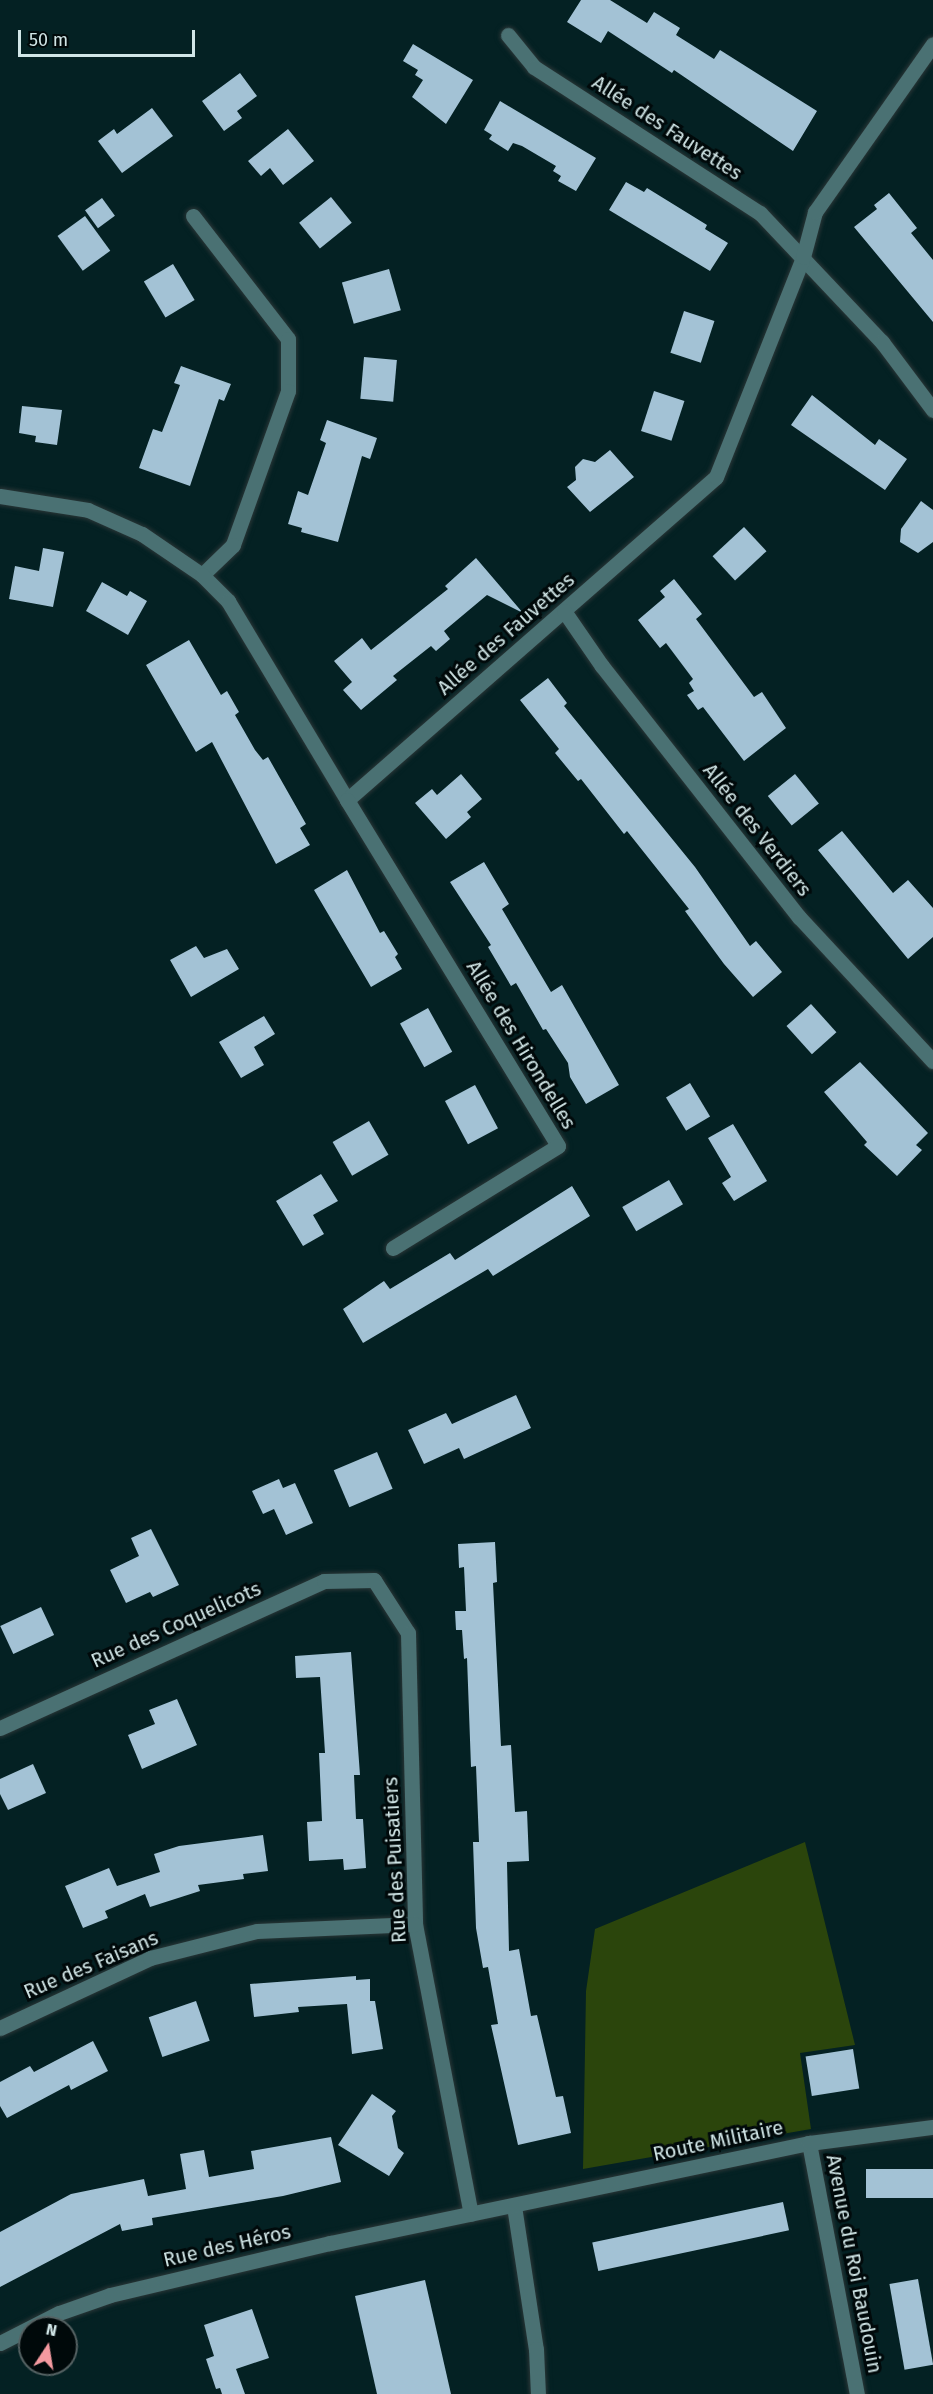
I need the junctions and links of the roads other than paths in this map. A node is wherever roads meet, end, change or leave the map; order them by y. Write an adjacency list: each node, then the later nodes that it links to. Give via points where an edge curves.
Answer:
1 (508, 35): 4 (street, Allée des Fauvettes, via 534,67 760,213)
2 (933, 44): 4 (street, Allée des Fauvettes, via 815,212)
3 (194, 216): 7 (street, via 288,339 288,391 233,545)
4 (802, 257): 5 (street, via 882,342); 8 (street, Allée des Fauvettes, via 716,477)
5 (933, 410)
6 (0, 496): 7 (street, via 88,510 142,534)
7 (202, 575): 9 (street, via 228,601)
8 (564, 611): 9 (street, Allée des Fauvettes); 10 (street, Allée des Verdiers, via 602,666 799,917)
9 (347, 800): 11 (street, Allée des Hirondelles, via 558,1146)
10 (933, 1061)
11 (393, 1248)
12 (374, 1580): 13 (street, Rue des Coquelicots, via 324,1581); 14 (street, Rue des Puisatiers, via 408,1633)
13 (0, 1728)
14 (415, 1924): 15 (street, Rue des Faisans, via 257,1931 150,1958); 19 (street, Rue des Puisatiers)
15 (0, 2028)
16 (933, 2127): 17 (street, Route Militaire)
17 (809, 2143): 18 (street, Route Militaire); 22 (street, Avenue du Roi Baudouin)
18 (514, 2206): 19 (street, Route Militaire); 21 (street, via 536,2349)
19 (471, 2214): 20 (street, Rue des Héros, via 110,2295 59,2313)
20 (0, 2343)
21 (538, 2394)
22 (857, 2394)

